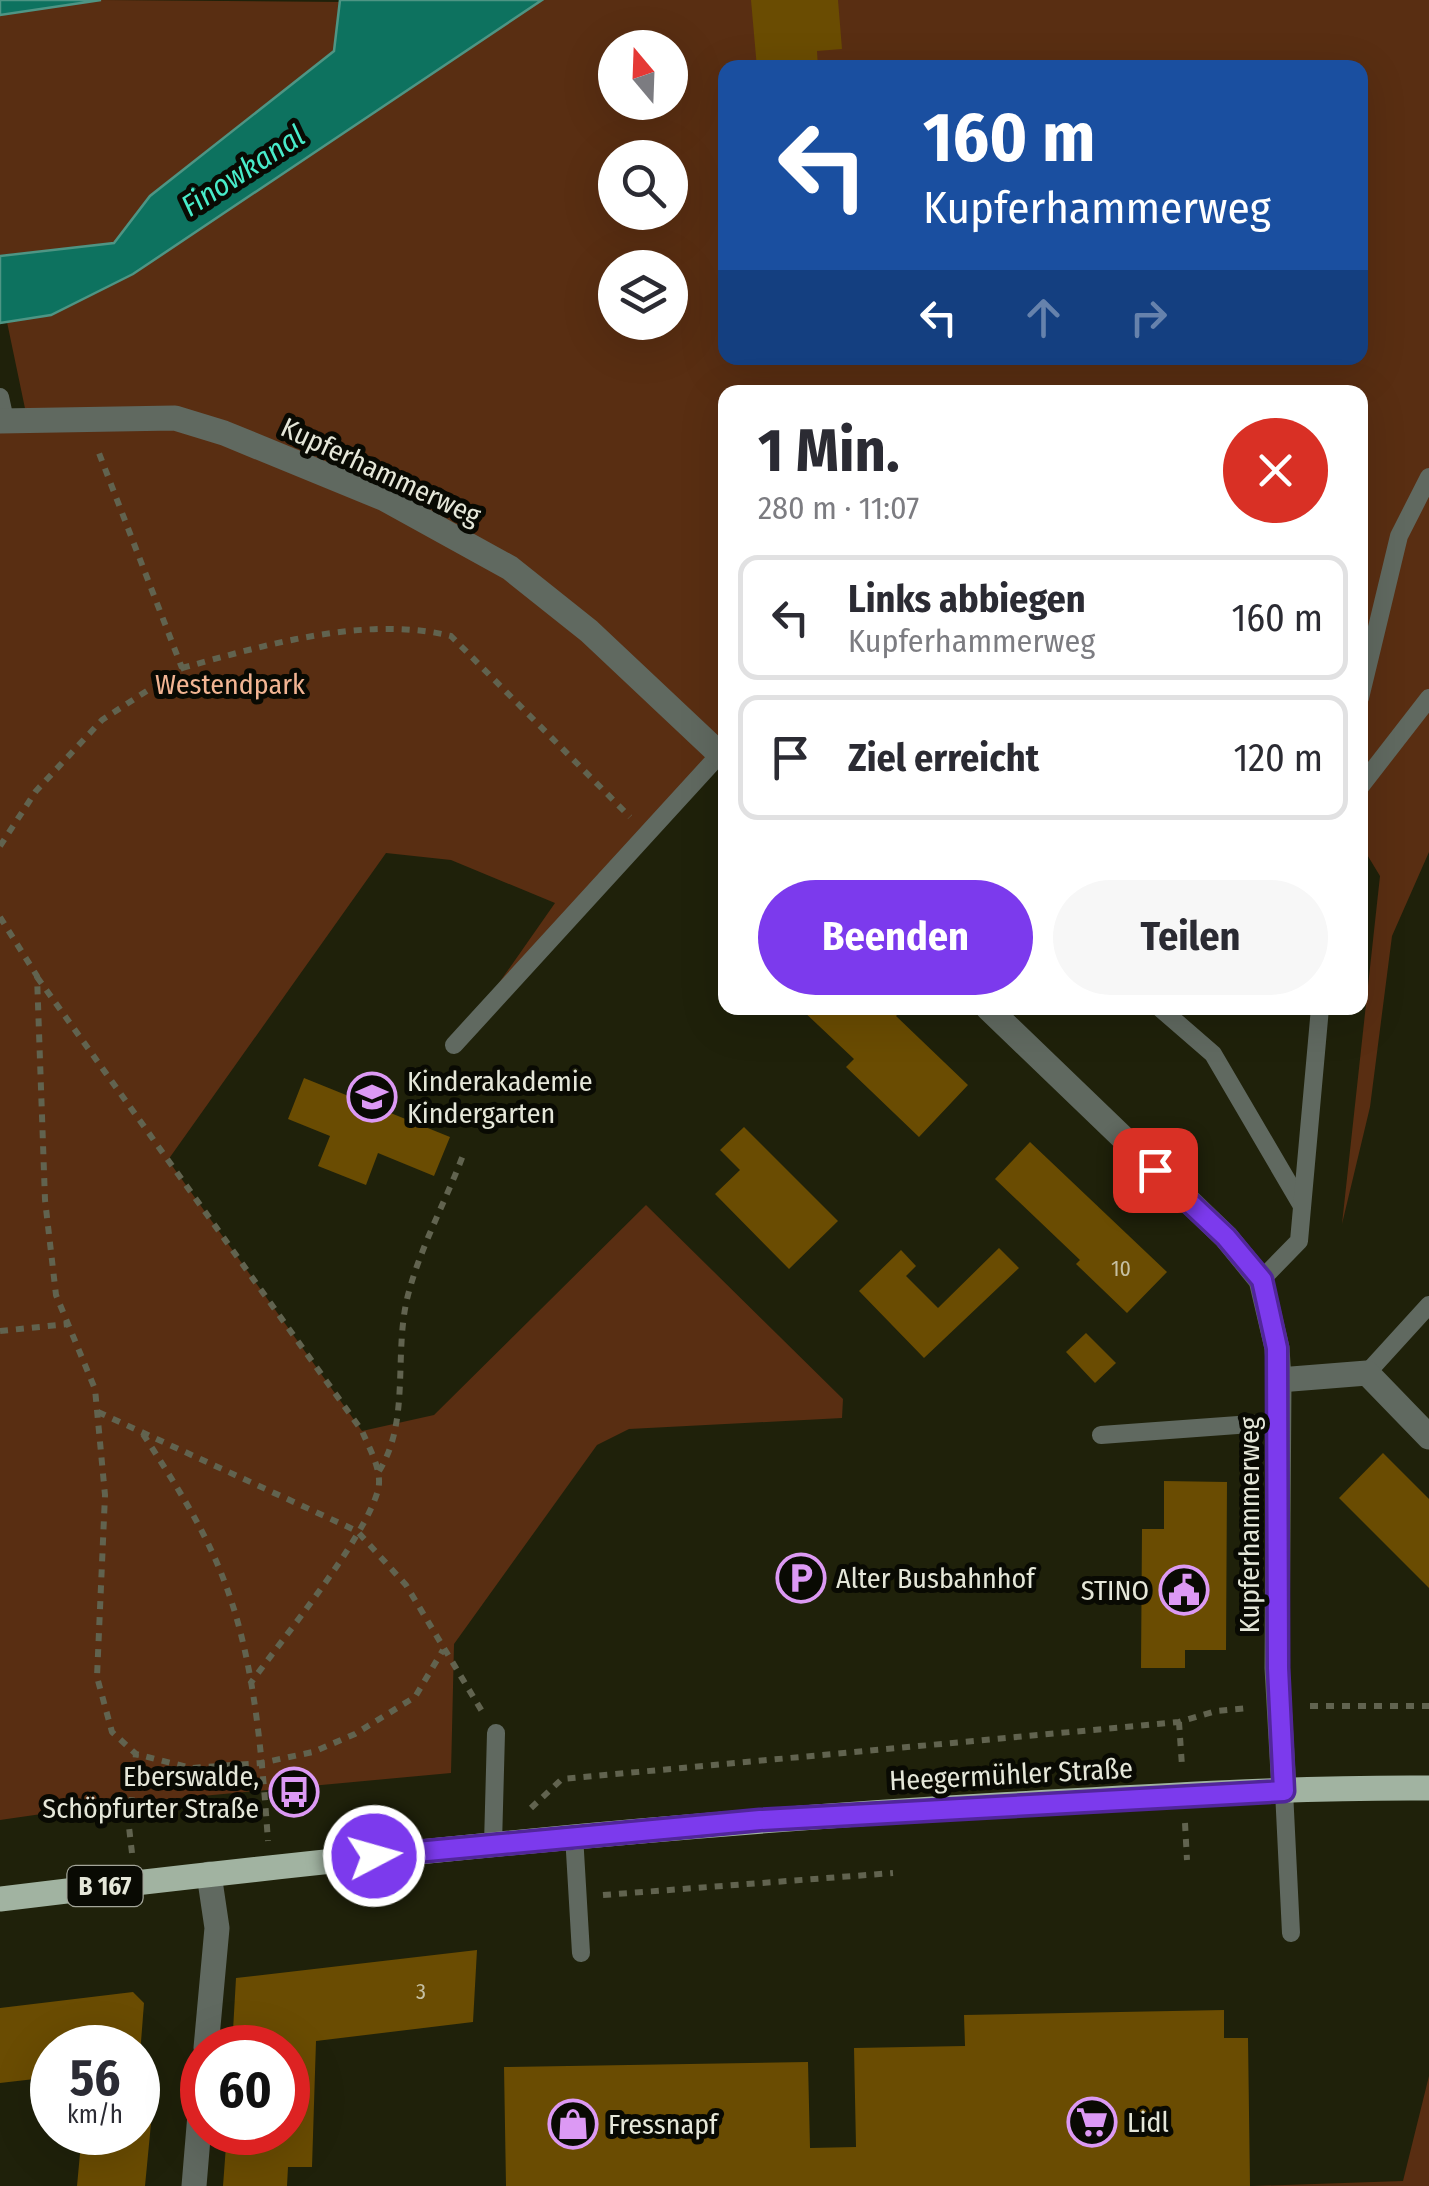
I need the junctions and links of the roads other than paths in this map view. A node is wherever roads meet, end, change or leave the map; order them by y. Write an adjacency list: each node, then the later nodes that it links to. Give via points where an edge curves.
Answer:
1 (2, 413): 5 (street, Kupferhammerweg, via 175,418 442,527 510,568 589,631)
2 (1429, 476): 3 (lane, via 1398,536)
3 (1368, 664)
4 (1429, 698): 7 (lane)
5 (718, 752)
6 (718, 760): 11 (lane)
7 (1368, 777)
8 (995, 1015): 13 (street, Kupferhammerweg, via 1226,1237)
9 (1168, 1015): 12 (lane, via 1213,1054)
10 (1319, 1015): 12 (lane)
11 (454, 1045)
12 (1302, 1207): 13 (lane, via 1299,1242)
13 (1262, 1280): 16 (street, Kupferhammerweg)
14 (1429, 1305): 15 (lane)
15 (1367, 1373): 16 (street, Kupferhammerweg); 19 (street)
16 (1279, 1380): 17 (street, Kupferhammerweg)
17 (1280, 1422): 18 (lane); 22 (street, Kupferhammerweg)
18 (1101, 1435)
19 (1429, 1437)
20 (496, 1733): 24 (lane)
21 (1429, 1788): 22 (main road, Heegermühler Straße / B 167)
22 (1284, 1791): 23 (main road, Heegermühler Straße / B 167); 27 (lane)
23 (574, 1835): 24 (main road, Heegermühler Straße / B 167); 28 (lane)
24 (493, 1844): 25 (main road, Heegermühler Straße / B 167)
25 (209, 1874): 26 (main road, Heegermühler Straße / B 167); 29 (street, via 217,1928)
26 (0, 1899)
27 (1291, 1933)
28 (581, 1953)
29 (208, 2025)
30 (197, 2155): 31 (street)
31 (194, 2186)

